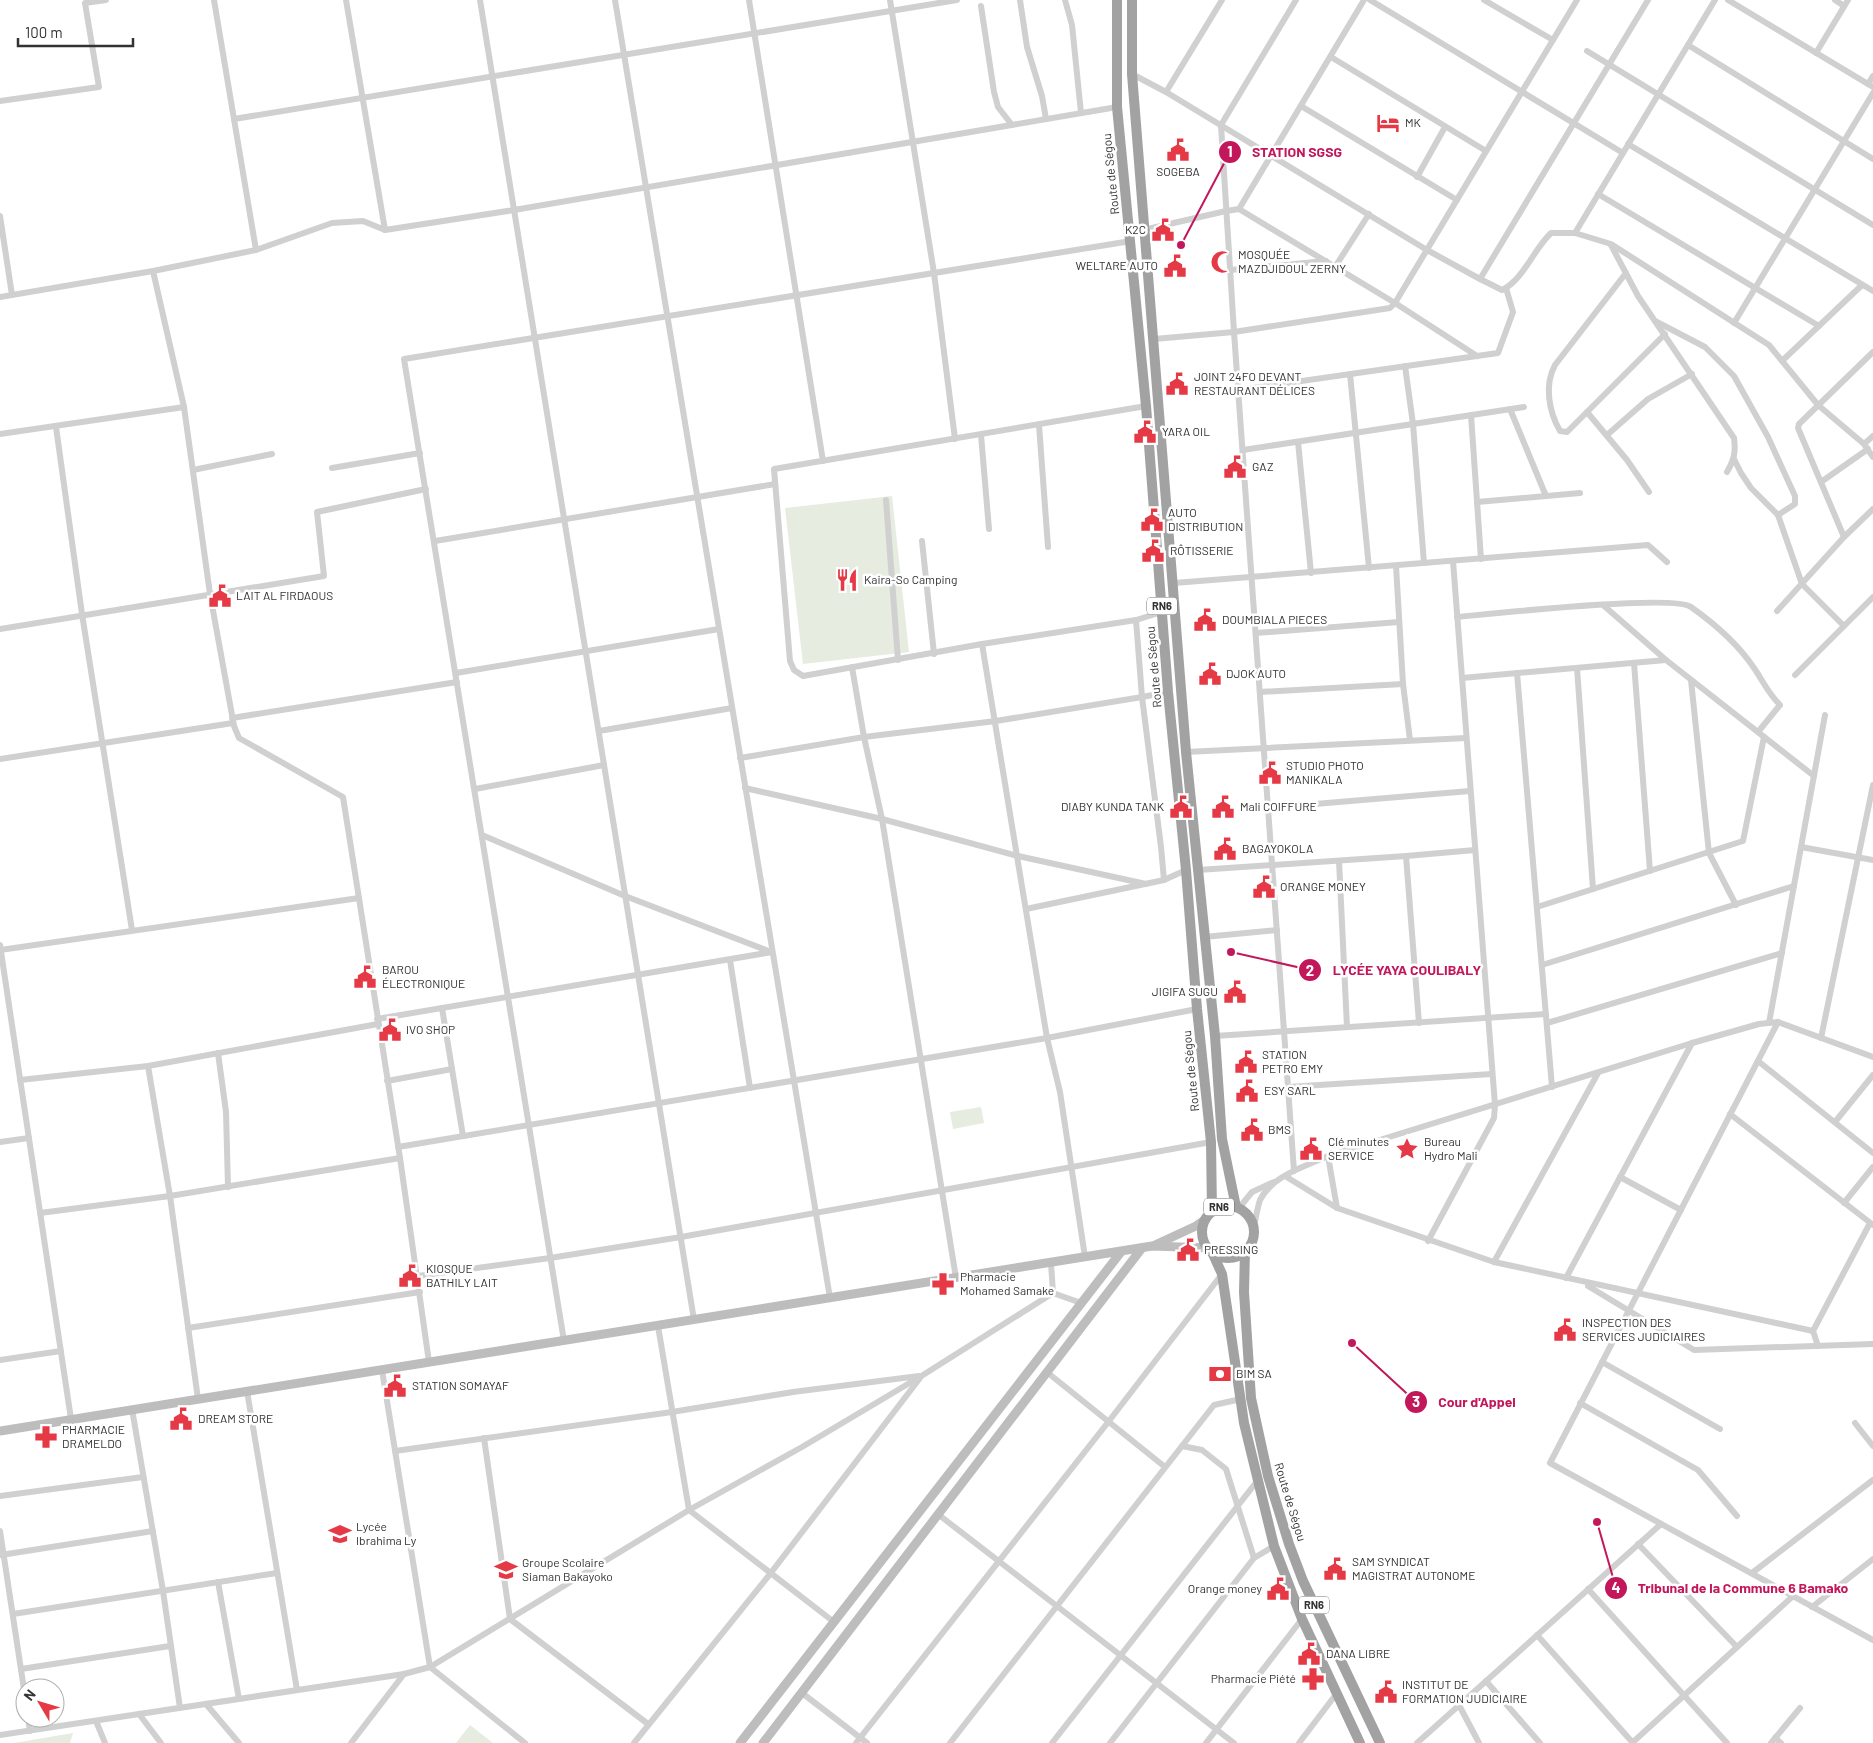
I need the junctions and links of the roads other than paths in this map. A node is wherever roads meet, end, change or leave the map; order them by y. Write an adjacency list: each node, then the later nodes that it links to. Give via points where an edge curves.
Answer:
1 (106, 0): 43 (street, via 85,3 98,87)
2 (214, 0): 47 (street)
3 (346, 0): 42 (street)
4 (480, 0): 36 (street)
5 (615, 0): 31 (street)
6 (749, 0): 26 (street)
7 (890, 0): 25 (street)
8 (957, 0): 25 (street)
9 (1020, 0): 48 (street, via 1027,47)
10 (1065, 0): 46 (street, via 1072,25)
11 (1117, 0): 45 (highway, Route de Ségou / RN6)
12 (1132, 0): 34 (highway, Route de Ségou / RN6)
13 (1222, 0): 38 (street)
14 (1296, 0): 51 (street)
15 (1364, 0): 32 (street)
16 (1370, 0): 39 (street)
17 (1484, 0): 27 (street)
18 (1577, 0): 27 (street)
19 (1648, 0): 33 (street)
20 (1715, 0): 28 (street)
21 (1728, 0): 30 (street)
22 (1835, 0): 23 (street)
23 (1846, 3): 30 (street)
24 (981, 6): 50 (street, via 994,92 998,106)
25 (891, 11): 26 (street); 54 (street)
26 (755, 34): 31 (street); 60 (street)
27 (1552, 40): 39 (street)
28 (1688, 45): 41 (street); 53 (street)
29 (1587, 51): 33 (street)
30 (1816, 53): 37 (street)
31 (624, 55): 36 (street); 62 (street)
32 (1330, 56): 44 (street); 52 (street)
33 (1609, 64): 41 (street); 49 (street)
34 (1132, 74): 38 (street); 73 (highway, Route de Ségou / RN6)
35 (1873, 76): 37 (street)
36 (492, 77): 42 (street); 67 (street)
37 (1870, 86)
38 (1166, 92): 51 (street)
39 (1522, 92): 49 (street); 56 (street)
40 (1873, 93): 53 (street)
41 (1658, 94): 55 (street); 63 (street)
42 (362, 98): 47 (street); 72 (street)
43 (0, 101)
44 (1301, 106): 58 (street); 61 (street)
45 (1117, 107): 46 (street); 75 (highway, Route de Ségou / RN6)
46 (1081, 113): 48 (street)
47 (234, 119): 78 (street)
48 (1046, 119): 50 (street)
49 (1574, 123): 57 (street); 86 (street)
50 (1012, 125): 54 (street)
51 (1221, 125): 58 (street); 68 (street)
52 (1445, 127): 56 (street); 61 (street)
53 (1844, 141): 59 (street); 63 (street)
54 (913, 142): 60 (street); 84 (street)
55 (1628, 144): 57 (street); 76 (street)
56 (1486, 151): 65 (street)
57 (1623, 153): 64 (street)
58 (1272, 155): 66 (street); 69 (street)
59 (1873, 159)
60 (776, 165): 62 (street); 92 (street)
61 (1417, 177): 65 (street)
62 (646, 187): 67 (street); 95 (street)
63 (1815, 189): 71 (street); 76 (street)
64 (1598, 194): 74 (street); 89 (street)
65 (1457, 200): 79 (street)
66 (1239, 209): 68 (street); 80 (street)
67 (514, 210): 72 (street); 101 (street)
68 (1226, 211): 73 (street); 82 (street)
69 (1369, 214): 79 (street); 81 (street)
70 (0, 216): 91 (street)
71 (1873, 225)
72 (385, 230): 78 (street, via 363,221 332,223)
73 (1143, 231): 75 (street); 102 (highway, Route de Ségou / RN6)
74 (1575, 233): 77 (street); 88 (street, via 1551,233)
75 (1130, 237): 84 (street); 110 (highway, Route de Ségou / RN6)
76 (1785, 238): 87 (street); 89 (street)
77 (1611, 244): 85 (street); 97 (street)
78 (256, 250): 83 (street)
79 (1427, 250): 86 (street); 94 (street)
80 (1326, 261): 81 (street); 82 (street)
81 (1336, 266): 94 (street)
82 (1230, 270): 99 (street)
83 (153, 271): 91 (street); 112 (street)
84 (934, 273): 92 (street); 125 (street)
85 (1626, 273): 96 (street); 115 (street, via 1550,374 1551,405 1560,431 1567,432)
86 (1480, 279): 88 (street, via 1502,290)
87 (1862, 285): 90 (street); 98 (street)
88 (1506, 288): 104 (street, via 1513,312 1498,353)
89 (1755, 288): 97 (street); 98 (street)
90 (1873, 291)
91 (12, 295): 93 (street)
92 (797, 295): 95 (street); 133 (street)
93 (0, 297)
94 (1395, 303): 99 (street, via 1390,308); 104 (street)
95 (667, 316): 101 (street); 143 (street)
96 (1656, 321): 100 (street); 147 (street, via 1705,347 1734,376 1795,496 1795,504)
97 (1734, 323): 105 (street, via 1769,345)
98 (1819, 326): 105 (street)
99 (1234, 332): 102 (street); 109 (street)
100 (1664, 334): 108 (street); 115 (street)
101 (535, 338): 129 (street, via 404,359); 148 (street)
102 (1154, 339): 162 (highway, Route de Ségou / RN6)
103 (1873, 352): 111 (street)
104 (1477, 356): 106 (street)
105 (1782, 361): 111 (street)
106 (1405, 366): 107 (street); 117 (street)
107 (1350, 374): 109 (street); 120 (street)
108 (1692, 374): 123 (street, via 1648,399); 132 (street, via 1734,438)
109 (1238, 390): 128 (street)
110 (1146, 406): 118 (street); 168 (highway, Route de Ségou / RN6)
111 (1818, 406): 127 (street); 137 (street, via 1798,428)
112 (184, 407): 119 (street); 135 (street)
113 (1524, 407): 114 (street)
114 (1510, 409): 116 (street); 142 (street)
115 (1587, 412): 123 (street)
116 (1471, 415): 117 (street); 145 (street)
117 (1413, 424): 120 (street); 157 (street)
118 (1039, 425): 122 (street); 153 (street)
119 (56, 427): 121 (street); 169 (street)
120 (1356, 433): 126 (street); 159 (street)
121 (0, 434)
122 (981, 434): 125 (street); 149 (street)
123 (1607, 435): 140 (street)
124 (1873, 436): 127 (street)
125 (955, 439): 133 (street)
126 (1298, 442): 128 (street); 160 (street)
127 (1866, 446): 131 (street); 137 (street)
128 (1243, 450): 161 (street)
129 (420, 453): 134 (street); 139 (street)
130 (272, 454): 135 (street)
131 (1873, 457)
132 (1734, 459): 136 (street); 147 (street, via 1751,488)
133 (824, 460): 138 (street, via 774,469)
134 (332, 468)
135 (193, 470): 164 (street)
136 (1727, 472)
137 (1821, 482): 150 (street)
138 (775, 484): 143 (street); 183 (street, via 792,666 803,676)
139 (426, 488): 151 (street); 164 (street, via 317,512 324,576)
140 (1649, 492)
141 (1580, 493): 142 (street)
142 (1546, 496): 145 (street)
143 (697, 497): 148 (street); 175 (street)
144 (886, 500): 180 (street)
145 (1477, 502): 154 (street)
146 (1873, 509): 150 (street)
147 (1778, 515): 163 (street)
148 (564, 519): 151 (street); 178 (street)
149 (989, 529)
150 (1844, 537): 163 (street)
151 (435, 541): 185 (street)
152 (922, 541): 179 (street)
153 (1048, 547)
154 (1481, 559): 155 (street); 156 (street, via 1648,545)
155 (1452, 561): 157 (street); 170 (street)
156 (1667, 562)
157 (1424, 563): 158 (street)
158 (1396, 566): 159 (street); 172 (street)
159 (1369, 568): 160 (street)
160 (1311, 572): 161 (street)
161 (1252, 577): 162 (street); 176 (street)
162 (1174, 583): 207 (highway, Route de Ségou / RN6)
163 (1802, 584): 167 (street); 173 (street)
164 (210, 594): 169 (street); 197 (street)
165 (1873, 597): 173 (street)
166 (1603, 605): 170 (street); 181 (street); 200 (street, via 1647,602 1689,605 1734,642 1770,696 1780,705)
167 (1777, 611)
168 (1162, 612): 171 (street); 192 (highway, Route de Ségou / RN6)
169 (82, 614): 174 (street); 205 (street)
170 (1457, 617): 188 (street)
171 (1136, 620): 177 (street); 194 (street)
172 (1400, 622): 176 (street); 191 (street)
173 (1844, 626): 187 (street)
174 (0, 629)
175 (719, 629): 178 (street); 195 (street)
176 (1256, 633): 193 (street)
177 (982, 644): 179 (street); 198 (street)
178 (586, 651): 185 (street); 199 (street)
179 (934, 654): 180 (street)
180 (898, 660): 183 (street)
181 (1666, 660): 182 (street); 189 (street)
182 (1634, 663): 184 (street); 230 (street)
183 (852, 667): 201 (street)
184 (1577, 668): 186 (street); 234 (street)
185 (456, 673): 190 (street)
186 (1517, 673): 188 (street); 238 (street)
187 (1795, 675)
188 (1462, 678): 203 (street)
189 (1691, 680): 200 (street); 221 (street)
190 (457, 682): 197 (street); 214 (street)
191 (1404, 684): 193 (street); 204 (street)
192 (1168, 692): 194 (street); 228 (highway, Route de Ségou / RN6)
193 (1260, 692): 206 (street)
194 (1142, 697): 198 (street); 231 (street)
195 (732, 708): 199 (street); 208 (street)
196 (1825, 715): 211 (street)
197 (232, 721): 205 (street); 236 (street, via 238,738 343,797)
198 (996, 721): 201 (street); 222 (street)
199 (599, 731): 210 (street)
200 (1758, 732): 202 (street)
201 (864, 737): 208 (street); 217 (street)
202 (1764, 737): 211 (street); 221 (street, via 1743,842)
203 (1466, 738): 204 (street); 215 (street)
204 (1410, 740): 206 (street)
205 (103, 743): 209 (street); 240 (street)
206 (1264, 750): 207 (street); 216 (street)
207 (1186, 752): 229 (highway, Route de Ségou / RN6)
208 (740, 758): 213 (street)
209 (0, 759)
210 (604, 765): 214 (street); 235 (street)
211 (1814, 776): 219 (street)
212 (1873, 785): 224 (street)
213 (745, 788): 217 (street); 244 (street)
214 (475, 789): 218 (street)
215 (1470, 790): 216 (street); 220 (street)
216 (1268, 808): 227 (street)
217 (882, 819): 222 (street); 267 (street)
218 (482, 835): 235 (street); 249 (street)
219 (1801, 847): 224 (street); 233 (street)
220 (1475, 850): 223 (street); 253 (street)
221 (1709, 852): 230 (street); 237 (street)
222 (1018, 856): 232 (street); 239 (street)
223 (1406, 856): 226 (street); 256 (street)
224 (1858, 858): 225 (street); 263 (street)
225 (1873, 860)
226 (1339, 861): 227 (street); 259 (street)
227 (1273, 866): 229 (street); 241 (street)
228 (1186, 870): 231 (street); 251 (highway, Route de Ségou / RN6)
229 (1198, 870): 242 (highway, Route de Ségou / RN6)
230 (1650, 871): 234 (street)
231 (1164, 880): 232 (street)
232 (1146, 884): 239 (street)
233 (1794, 886): 237 (street); 245 (street)
234 (1593, 890): 238 (street)
235 (626, 896): 244 (street); 248 (street)
236 (359, 898): 240 (street); 254 (street)
237 (1736, 905): 247 (street)
238 (1537, 907): 247 (street)
239 (1026, 909): 262 (street)
240 (132, 930): 243 (street)
241 (1277, 930): 242 (street); 260 (street)
242 (1204, 937): 261 (highway, Route de Ségou / RN6)
243 (0, 948): 274 (street)
244 (772, 952): 246 (street); 275 (street)
245 (1782, 953): 257 (street); 258 (street)
246 (730, 960): 248 (street); 279 (street)
247 (1542, 965): 252 (street)
248 (638, 975): 249 (street); 280 (street)
249 (508, 997): 250 (street); 284 (street)
250 (442, 1008): 254 (street); 270 (street)
251 (1197, 1009): 262 (street); 288 (highway, Route de Ségou / RN6)
252 (1546, 1014): 253 (street); 257 (street)
253 (1488, 1018): 256 (street); 272 (street)
254 (378, 1022): 265 (street); 276 (street)
255 (1778, 1022): 258 (street); 263 (street); 268 (street)
256 (1418, 1023): 259 (street)
257 (1547, 1023): 278 (street)
258 (1769, 1023): 264 (street)
259 (1347, 1027): 260 (street)
260 (1284, 1031): 261 (street); 277 (street)
261 (1214, 1036): 303 (highway, Route de Ségou / RN6, via 1222,1140)
262 (1047, 1038): 267 (street); 294 (street, via 1060,1092)
263 (1821, 1038): 266 (street)
264 (1692, 1043): 271 (street); 297 (street)
265 (218, 1053): 269 (street); 299 (street, via 226,1112)
266 (1873, 1057)
267 (920, 1059): 275 (street); 300 (street)
268 (1758, 1061): 282 (street); 283 (street)
269 (148, 1066): 274 (street); 301 (street)
270 (452, 1070): 276 (street); 285 (street)
271 (1598, 1073): 278 (street); 320 (street)
272 (1492, 1074): 277 (street); 281 (street)
273 (1873, 1075): 283 (street)
274 (20, 1080): 286 (street)
275 (794, 1080): 279 (street); 307 (street)
276 (387, 1081): 289 (street)
277 (1288, 1087): 295 (street)
278 (1552, 1087): 281 (street)
279 (750, 1088): 280 (street)
280 (659, 1103): 284 (street); 311 (street)
281 (1495, 1105): 291 (street); 312 (street, via 1494,1118)
282 (1730, 1114): 302 (street); 305 (street)
283 (1835, 1122): 290 (street)
284 (529, 1125): 285 (street); 318 (street)
285 (463, 1136): 289 (street)
286 (29, 1138): 287 (street); 306 (street)
287 (0, 1142)
288 (1211, 1142): 294 (street); 308 (highway, Route de Ségou / RN6)
289 (398, 1147): 292 (street)
290 (1873, 1152)
291 (1328, 1156): 295 (street); 304 (street)
292 (400, 1158): 299 (street); 323 (street)
293 (1873, 1167): 302 (street)
294 (1072, 1168): 300 (street); 319 (street)
295 (1294, 1171): 296 (street)
296 (1285, 1176): 298 (street); 304 (street)
297 (1620, 1176): 305 (street); 325 (street)
298 (1277, 1180): 303 (street, via 1252,1192); 310 (street, via 1260,1201)
299 (228, 1187): 301 (street)
300 (942, 1189): 307 (street); 324 (street)
301 (170, 1196): 306 (street); 335 (street)
302 (1844, 1203): 309 (street)
303 (1237, 1207): 308 (highway, RN6, via 1219,1207); 310 (highway, Route de Ségou / RN6, via 1246,1212)
304 (1338, 1208): 312 (street)
305 (1681, 1210): 329 (street)
306 (40, 1213): 340 (street)
307 (816, 1214): 311 (street); 330 (street)
308 (1209, 1215): 313 (main road, via 1184,1232); 315 (highway, Route de Ségou / RN6, via 1203,1228)
309 (1871, 1224): 336 (street)
310 (1254, 1227): 316 (highway, Route de Ségou / RN6, via 1251,1244)
311 (681, 1237): 318 (street); 333 (street)
312 (1428, 1241): 320 (street)
313 (1152, 1246): 314 (main road); 315 (main road)
314 (1142, 1248): 317 (main road); 345 (main road)
315 (1210, 1250): 316 (highway, via 1229,1258); 322 (highway, Route de Ségou / RN6)
316 (1245, 1251): 438 (highway, Route de Ségou / RN6, via 1244,1292 1251,1398 1268,1476 1303,1581)
317 (1121, 1252): 319 (main road); 331 (main road)
318 (550, 1258): 323 (street); 337 (street)
319 (1085, 1258): 321 (main road)
320 (1494, 1262): 325 (street)
321 (1051, 1263): 324 (main road); 328 (street)
322 (1222, 1274): 349 (highway, Route de Ségou / RN6); 354 (street)
323 (418, 1276): 327 (street)
324 (956, 1278): 330 (main road)
325 (1566, 1278): 326 (street)
326 (1583, 1283): 329 (street); 332 (street)
327 (420, 1292): 335 (street); 342 (street)
328 (1053, 1293): 331 (street); 346 (street)
329 (1637, 1294): 332 (street); 336 (street)
330 (830, 1298): 333 (main road)
331 (1081, 1303): 392 (main road)
332 (1629, 1311): 339 (street, via 1694,1350); 343 (street)
333 (694, 1320): 334 (main road)
334 (658, 1326): 337 (main road); 352 (street)
335 (188, 1328): 348 (street)
336 (1813, 1331): 339 (street)
337 (564, 1341): 342 (main road)
338 (1873, 1344): 339 (street)
339 (1818, 1346)
340 (61, 1351): 341 (street); 353 (street)
341 (0, 1360)
342 (429, 1362): 344 (main road)
343 (1602, 1362): 350 (street); 356 (street)
344 (382, 1370): 347 (main road); 361 (street)
345 (1048, 1373): 354 (street); 369 (main road)
346 (923, 1375): 352 (street); 368 (street); 382 (street)
347 (247, 1391): 348 (main road); 380 (street)
348 (198, 1399): 351 (main road)
349 (1241, 1399): 359 (street, via 1214,1405); 364 (highway, Route de Ségou / RN6)
350 (1580, 1403): 370 (street, via 1698,1470); 371 (street, via 1550,1463)
351 (132, 1410): 353 (main road); 363 (street)
352 (672, 1412): 358 (street); 368 (street)
353 (71, 1419): 357 (main road)
354 (1109, 1422): 362 (street); 379 (street)
355 (1855, 1423): 360 (street)
356 (1720, 1429)
357 (0, 1430)
358 (484, 1438): 361 (street); 390 (street)
359 (1182, 1446): 362 (street); 367 (street, via 1202,1450 1226,1469)
360 (1873, 1446)
361 (396, 1451): 398 (street)
362 (1166, 1467): 387 (street)
363 (143, 1477): 366 (street); 373 (street)
364 (1258, 1480): 367 (street); 375 (highway, Route de Ségou / RN6)
365 (1873, 1480): 381 (street)
366 (0, 1496)
367 (1238, 1506): 377 (street); 397 (street)
368 (689, 1510): 382 (street); 390 (street)
369 (939, 1515): 379 (street); 405 (main road)
370 (1736, 1516)
371 (1661, 1524): 374 (street); 381 (street)
372 (0, 1531): 376 (street)
373 (153, 1531): 376 (street); 385 (street)
374 (1638, 1544): 384 (street); 396 (street)
375 (1274, 1546): 377 (street); 391 (highway, Route de Ségou / RN6)
376 (2, 1555): 389 (street)
377 (1254, 1558): 403 (street)
378 (1873, 1559): 388 (street)
379 (999, 1562): 387 (street); 420 (street)
380 (277, 1573): 383 (street); 404 (street)
381 (1752, 1573): 386 (street)
382 (770, 1574): 392 (street); 415 (street)
383 (218, 1582): 385 (street); 408 (street)
384 (1588, 1589): 393 (street); 407 (street)
385 (163, 1591): 389 (street); 395 (street)
386 (1793, 1596): 388 (street); 396 (street)
387 (1057, 1606): 397 (street); 431 (street)
388 (1812, 1607): 394 (street)
389 (13, 1614): 399 (street)
390 (510, 1619): 398 (street); 415 (street)
391 (1302, 1619): 406 (highway, Route de Ségou / RN6); 417 (street)
392 (834, 1622): 428 (main road)
393 (1537, 1635): 402 (street); 442 (street)
394 (1872, 1638)
395 (170, 1646): 399 (street); 411 (street)
396 (1737, 1647): 407 (street)
397 (1120, 1656): 403 (street); 432 (street)
398 (430, 1667): 400 (street); 426 (street)
399 (21, 1670): 401 (street)
400 (404, 1674): 404 (street); 425 (street)
401 (22, 1678)
402 (1486, 1681): 410 (street); 441 (street)
403 (1156, 1683): 417 (street); 433 (street)
404 (297, 1690): 408 (street)
405 (802, 1693): 420 (street); 429 (main road)
406 (1337, 1693): 436 (street); 437 (highway, Route de Ségou / RN6)
407 (1684, 1696): 442 (street); 443 (street)
408 (239, 1699): 409 (street)
409 (206, 1704): 411 (street); 424 (street)
410 (1459, 1705): 439 (street); 440 (street)
411 (180, 1708): 413 (street)
412 (1800, 1708): 421 (street)
413 (138, 1714): 414 (street); 423 (street)
414 (96, 1721): 418 (street); 422 (street)
415 (648, 1724): 427 (street)
416 (30, 1728): 418 (street)
417 (1217, 1730): 434 (street); 435 (street)
418 (30, 1731): 419 (street)
419 (0, 1735)
420 (858, 1740): 430 (street)
421 (1773, 1741): 444 (street)
422 (105, 1743)
423 (161, 1743)
424 (239, 1743)
425 (351, 1743)
426 (525, 1743)
427 (634, 1743)
428 (740, 1743)
429 (763, 1743)
430 (867, 1743)
431 (950, 1743)
432 (1052, 1743)
433 (1110, 1743)
434 (1206, 1743)
435 (1234, 1743)
436 (1299, 1743)
437 (1360, 1743)
438 (1380, 1743)
439 (1417, 1743)
440 (1479, 1743)
441 (1540, 1743)
442 (1633, 1743)
443 (1726, 1743)
444 (1781, 1743)

